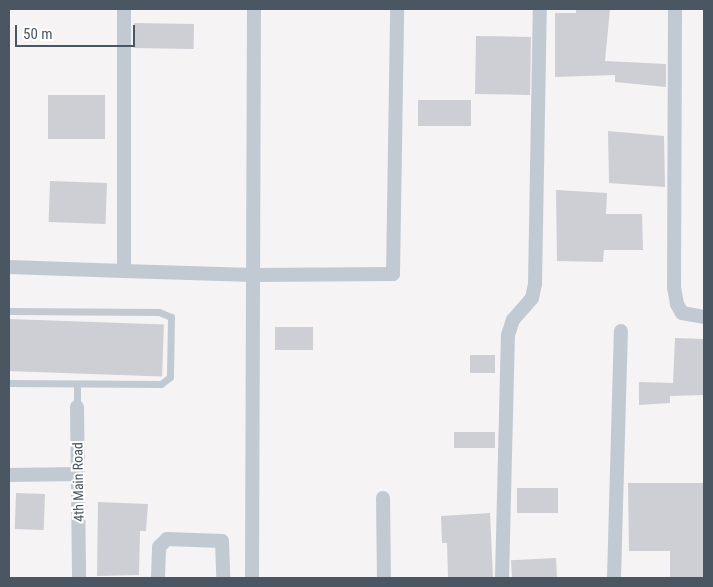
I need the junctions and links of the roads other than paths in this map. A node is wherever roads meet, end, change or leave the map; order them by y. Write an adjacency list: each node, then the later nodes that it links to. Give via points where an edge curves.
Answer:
1 (124, 9): 7 (street)
2 (254, 9): 8 (street)
3 (397, 9): 8 (street, via 393,274)
4 (540, 9): 23 (street, via 535,284 532,298 513,320 508,335)
5 (675, 9): 10 (street, via 674,286 682,313)
6 (9, 267): 7 (street)
7 (124, 271): 8 (street)
8 (253, 275): 21 (street)
9 (9, 311): 13 (lane, via 159,312 171,317 170,377 161,384)
10 (704, 317)
11 (621, 331): 24 (street)
12 (9, 383): 13 (lane)
13 (77, 385): 14 (lane, 4th Main Road)
14 (77, 407): 15 (street, 4th Main Road)
15 (78, 474): 16 (street); 18 (street, 4th Main Road)
16 (9, 475)
17 (384, 498): 22 (street)
18 (79, 578)
19 (158, 578): 20 (street, via 158,547 167,540 222,541)
20 (223, 578)
21 (252, 578)
22 (384, 578)
23 (502, 578)
24 (614, 578)

